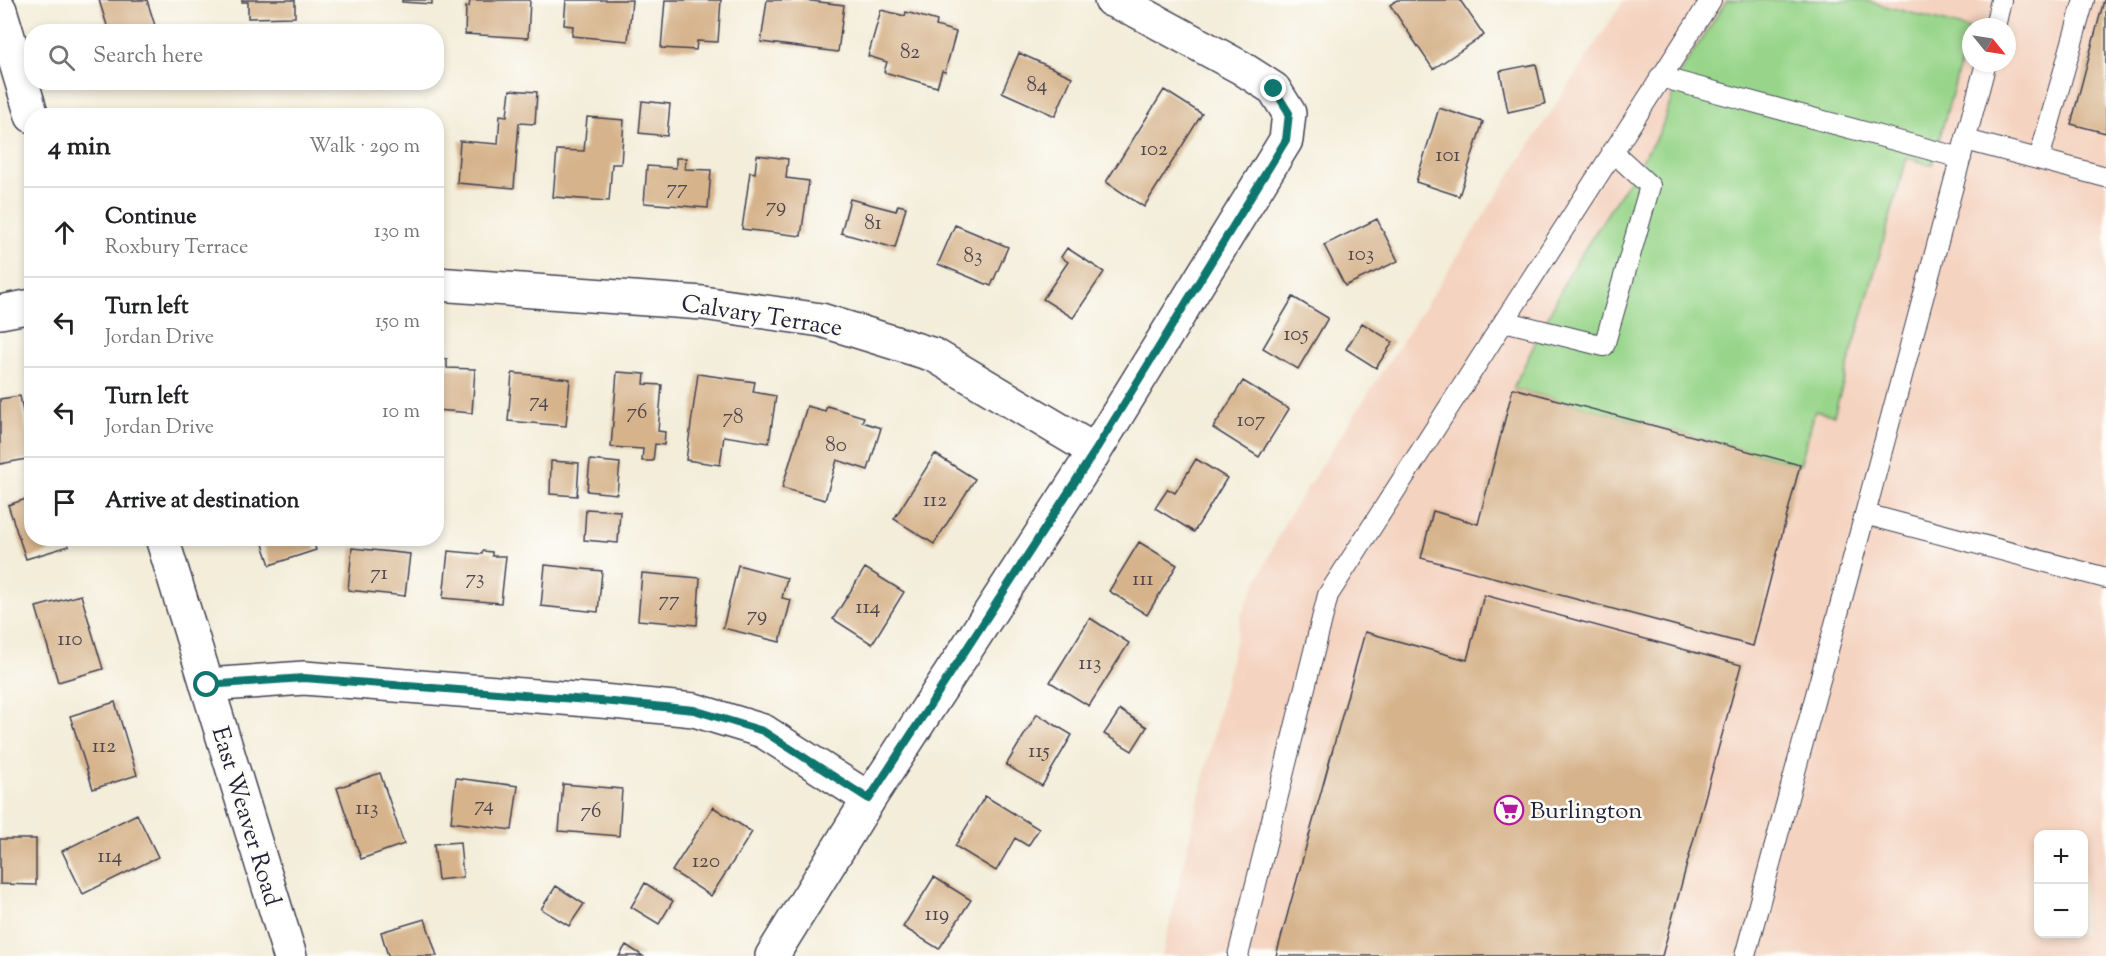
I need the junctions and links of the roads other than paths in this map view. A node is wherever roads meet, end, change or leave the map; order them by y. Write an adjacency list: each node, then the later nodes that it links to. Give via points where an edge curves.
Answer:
1 (1111, 0): 20 (street, via 1240,67 1274,89 1289,113 1286,140 1276,159)
2 (1711, 0): 8 (lane)
3 (2001, 0): 6 (lane)
4 (2084, 0): 14 (lane)
5 (0, 10): 10 (street)
6 (1997, 18)
7 (1984, 72): 12 (lane)
8 (1660, 78): 12 (lane); 13 (lane)
9 (24, 90): 11 (street)
10 (24, 90)
11 (30, 108)
12 (1963, 149): 14 (lane); 21 (lane)
13 (1612, 152): 19 (lane); 19 (lane, via 1650,186 1604,346)
14 (2039, 159): 15 (lane)
15 (2106, 177)
16 (444, 285): 20 (street, Calvary Terrace, via 703,303 821,320 934,355)
17 (24, 308): 18 (street)
18 (0, 312)
19 (1504, 321): 28 (lane, via 1328,595)
20 (1095, 451): 25 (street)
21 (1865, 514): 23 (lane); 29 (lane)
22 (164, 546): 24 (street, East Weaver Road)
23 (2106, 578)
24 (207, 685): 25 (street, via 304,678 694,710 763,731); 26 (street, East Weaver Road)
25 (869, 799): 27 (street)
26 (290, 956)
27 (772, 956)
28 (1238, 956)
29 (1745, 956)

